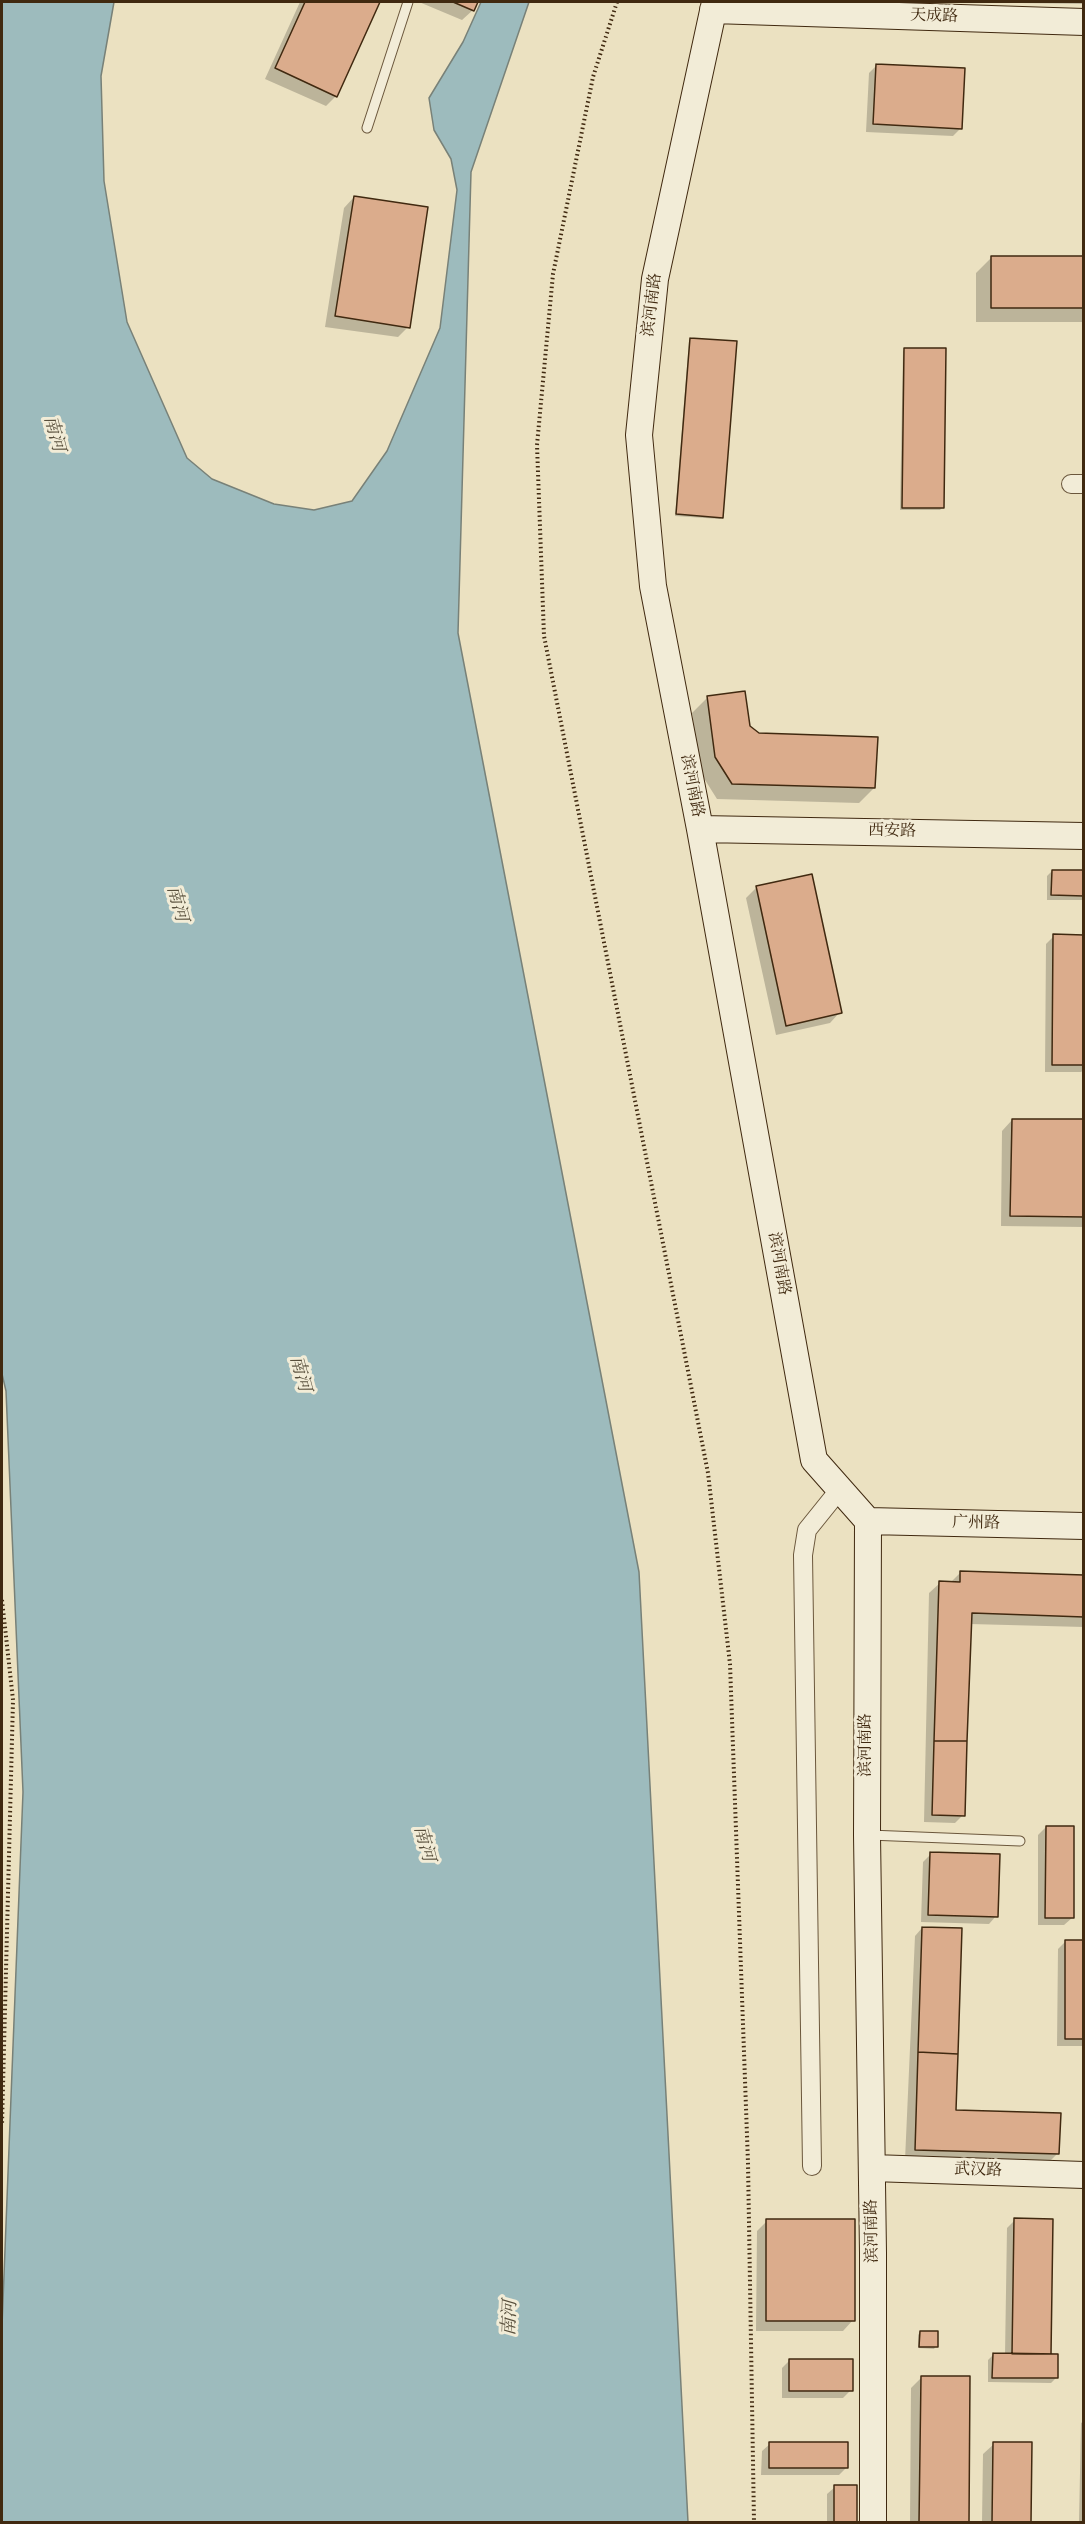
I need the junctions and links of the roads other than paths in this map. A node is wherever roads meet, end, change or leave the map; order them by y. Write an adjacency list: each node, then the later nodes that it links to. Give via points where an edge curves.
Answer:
1 (408, 2): 4 (lane)
2 (714, 6): 3 (main road, 天成路); 5 (main road, 滨河南路, via 655,279 639,435 653,586)
3 (1083, 22)
4 (367, 128)
5 (700, 829): 6 (main road, 西安路); 7 (main road, 滨河南路, via 814,1460)
6 (1083, 836)
7 (840, 1489): 8 (main road, 滨河南路); 12 (street, via 807,1530 803,1555)
8 (868, 1521): 9 (main road, 广州路); 10 (main road, 滨河南路)
9 (1083, 1526)
10 (867, 1835): 11 (lane); 13 (main road, 滨河南路)
11 (1020, 1841)
12 (813, 2166)
13 (872, 2168): 14 (main road, 武汉路); 15 (main road, 滨河南路)
14 (1083, 2175)
15 (873, 2523)

